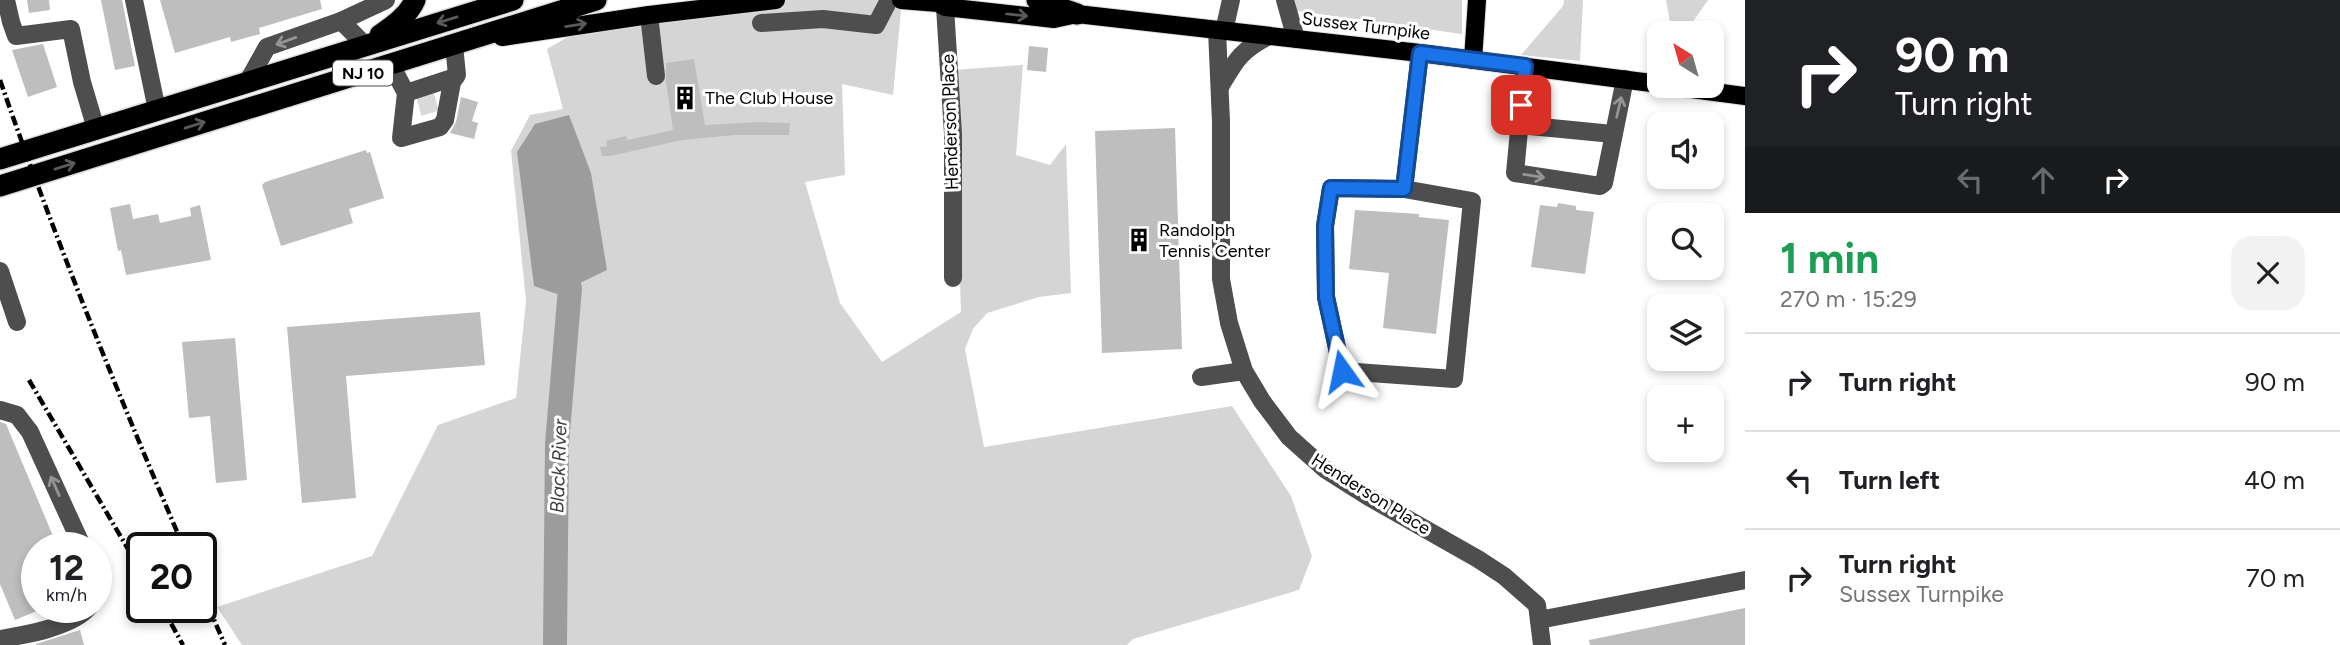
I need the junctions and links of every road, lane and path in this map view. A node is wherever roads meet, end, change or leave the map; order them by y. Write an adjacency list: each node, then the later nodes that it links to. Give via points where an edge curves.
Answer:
1 (6, 0): 39 (street, via 16,36 71,29)
2 (134, 0): 37 (street)
3 (386, 0): 17 (street)
4 (415, 0): 23 (highway, via 402,18)
5 (509, 0): 23 (highway, NJ 10, one-way to 23)
6 (596, 0): 22 (highway, NJ 10)
7 (776, 0): 16 (main road)
8 (888, 0): 18 (street, via 876,25 823,19)
9 (901, 0): 14 (main road, Sussex Turnpike)
10 (1037, 0): 15 (highway)
11 (1231, 0): 19 (street, Henderson Place)
12 (1285, 0): 21 (street)
13 (1477, 0): 25 (main road)
14 (942, 3): 15 (main road, Sussex Turnpike, one-way to 15, via 1054,19); 45 (street, Henderson Place, via 953,134)
15 (1077, 14): 19 (main road, Sussex Turnpike)
16 (649, 15): 22 (main road, one-way to 16); 28 (street)
17 (341, 21): 23 (street); 31 (street, one-way to 31, via 267,47)
18 (761, 23)
19 (1220, 30): 20 (main road, Sussex Turnpike); 33 (street, Henderson Place)
20 (1269, 36): 21 (main road, Sussex Turnpike); 33 (street, via 1238,57)
21 (1296, 39): 24 (main road, Sussex Turnpike)
22 (457, 44): 26 (highway, NJ 10); 29 (street)
23 (365, 45): 31 (highway, NJ 10)
24 (1420, 53): 25 (main road, Sussex Turnpike); 43 (street)
25 (1474, 60): 27 (main road, Sussex Turnpike)
26 (391, 65): 34 (street); 42 (highway, NJ 10, one-way to 26)
27 (1525, 66): 30 (main road, Sussex Turnpike); 38 (street)
28 (656, 76)
29 (455, 78): 34 (street); 34 (street, via 444,100 445,120 440,127 401,138 412,109)
30 (1625, 79): 32 (main road, Sussex Turnpike); 40 (street, one-way to 30)
31 (248, 82): 37 (highway, NJ 10)
32 (1647, 82)
33 (1220, 87): 47 (street, Henderson Place, via 1221,279)
34 (406, 93)
35 (1724, 93): 36 (main road)
36 (1745, 96)
37 (157, 110): 39 (highway, NJ 10)
38 (1520, 125): 40 (street); 40 (street, one-way to 40, via 1515,173 1600,187)
39 (96, 129): 41 (highway, NJ 10)
40 (1613, 134)
41 (0, 159)
42 (0, 186)
43 (1404, 189): 43 (street, via 1331,188 1325,226 1326,297 1342,371 1454,379 1472,201)
44 (0, 271): 46 (street)
45 (953, 278)
46 (17, 322)
47 (1244, 371): 48 (street); 52 (street, Henderson Place, via 1278,424 1307,454 1367,496 1504,576 1537,605)
48 (1201, 377)
49 (0, 410): 50 (street, one-way to 49, via 30,432 17,415)
50 (76, 532)
51 (1745, 580): 52 (street)
52 (1539, 620): 55 (street)
53 (62, 623): 54 (street)
54 (0, 639)
55 (1542, 645)

